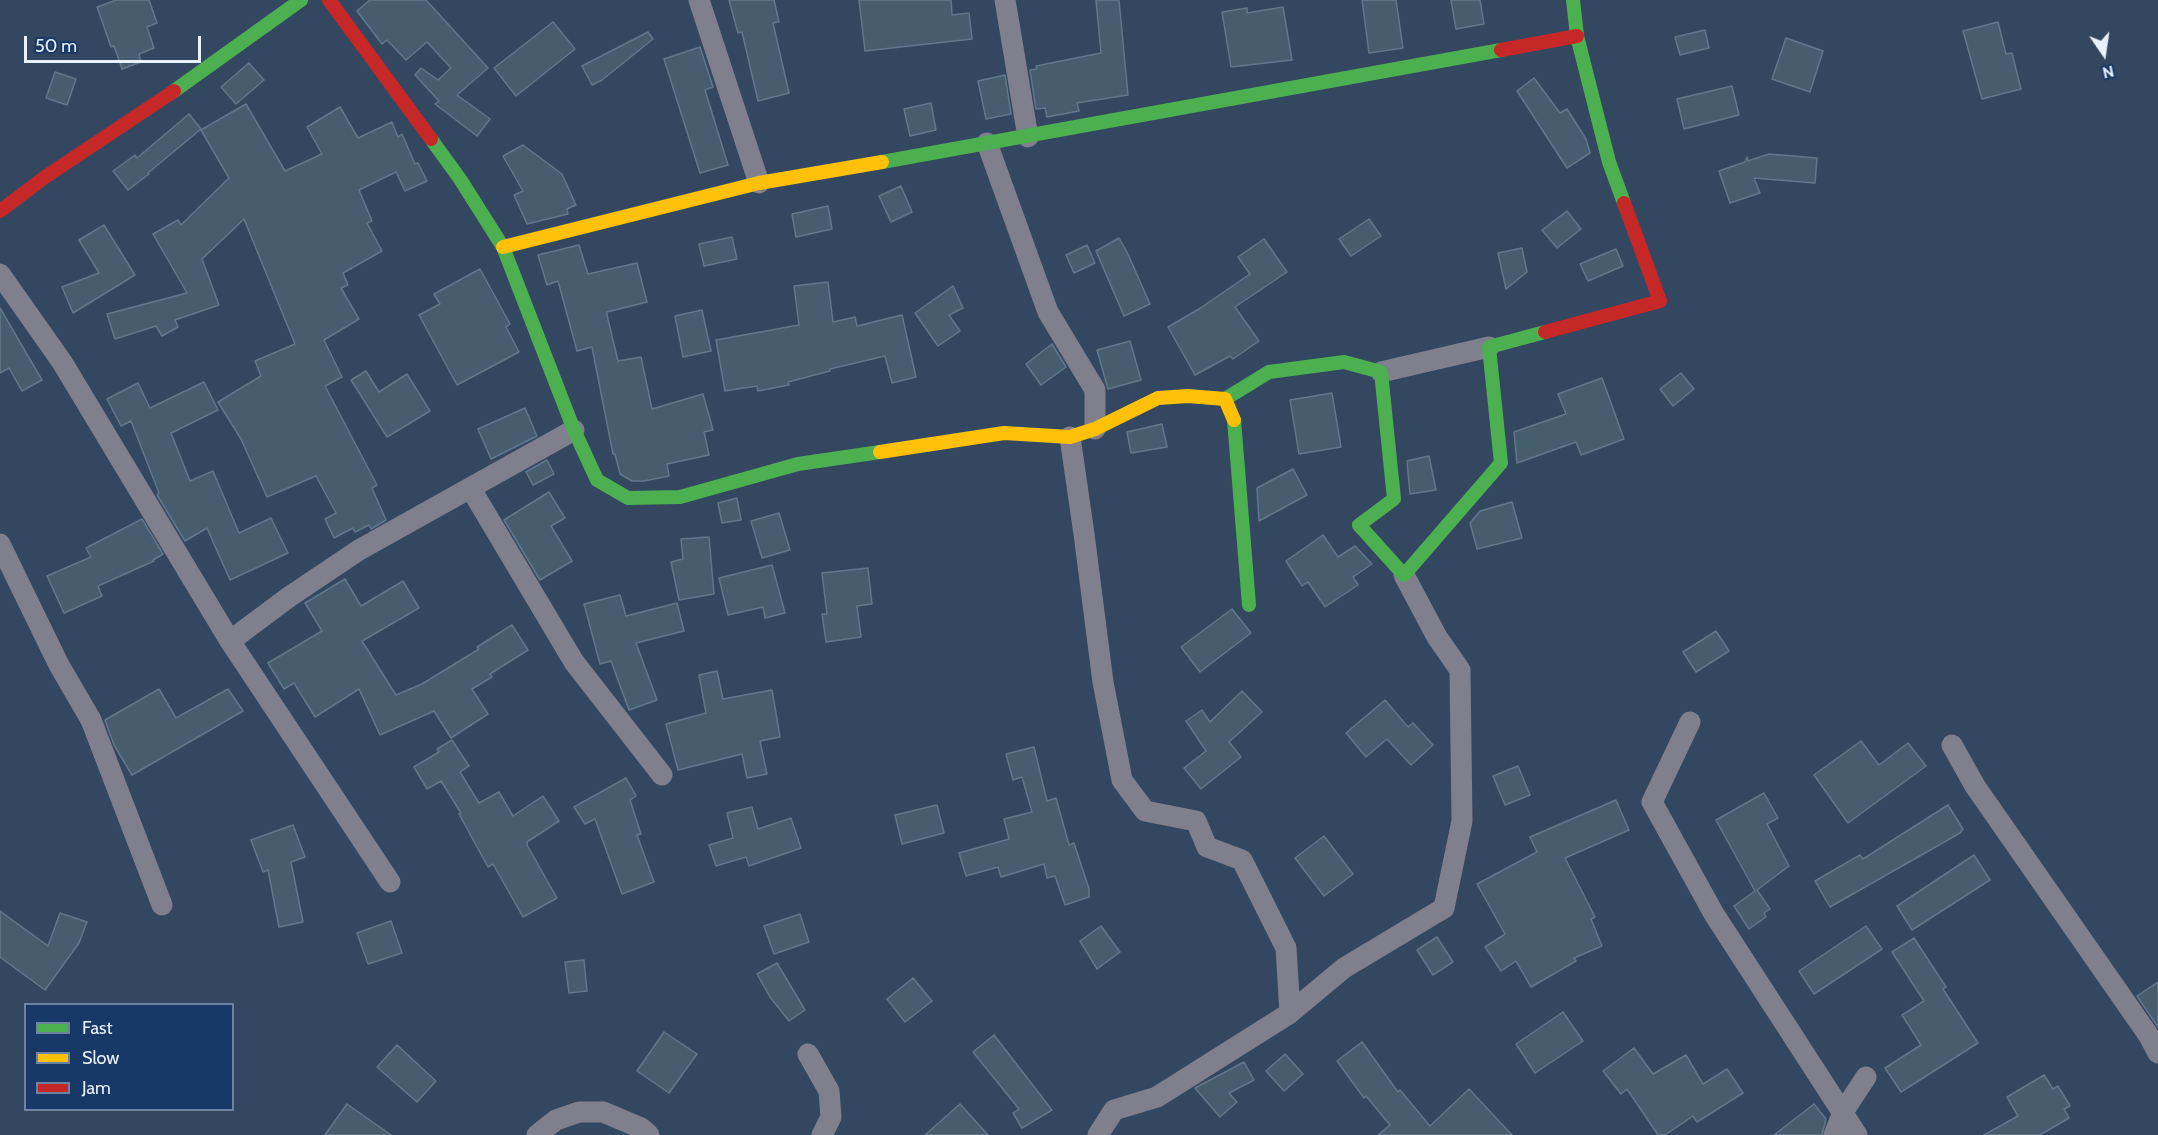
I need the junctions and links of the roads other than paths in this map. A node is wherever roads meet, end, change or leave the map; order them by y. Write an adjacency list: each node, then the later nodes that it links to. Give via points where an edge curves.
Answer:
1 (301, 0): 10 (street)
2 (329, 0): 11 (street, via 460,179)
3 (699, 0): 9 (street)
4 (1005, 0): 7 (street)
5 (1573, 0): 6 (street)
6 (1577, 36): 7 (street); 13 (street, via 1609,162 1660,301)
7 (1028, 137): 8 (street)
8 (987, 143): 9 (street); 16 (street, via 1048,312 1095,390)
9 (759, 183): 11 (street)
10 (0, 211)
11 (503, 247): 17 (street)
12 (0, 274): 23 (street, via 62,362)
13 (1489, 347): 14 (street); 21 (street, via 1501,463)
14 (1381, 372): 15 (street, via 1344,362 1269,372); 21 (street, via 1394,499 1359,525)
15 (1225, 399): 16 (street, via 1158,398); 22 (street, via 1236,424)
16 (1095, 429): 18 (street)
17 (574, 430): 18 (street, via 597,480 628,498 680,497 798,465 1004,433); 19 (street)
18 (1070, 437): 29 (street, via 1103,682 1122,780 1145,811 1196,821 1207,848 1242,860 1286,948)
19 (471, 489): 23 (street, via 360,550); 26 (street, via 574,662)
20 (0, 544): 28 (street, via 91,720)
21 (1404, 575): 29 (street, via 1437,637 1460,670 1462,821 1444,908 1344,968)
22 (1249, 604)
23 (230, 641): 27 (street)
24 (1690, 722): 33 (street, via 1652,802 1714,914)
25 (1952, 745): 30 (street, via 1975,786)
26 (662, 775)
27 (390, 882)
28 (162, 905)
29 (1290, 1012): 37 (street, via 1157,1097 1114,1110)
30 (2158, 1053)
31 (808, 1054): 36 (street, via 829,1090 831,1117)
32 (1866, 1077): 33 (street)
33 (1843, 1112): 38 (street); 39 (street)
34 (537, 1135): 35 (street, via 556,1120 579,1112 603,1112)
35 (649, 1135)
36 (822, 1135)
37 (1098, 1135)
38 (1834, 1135)
39 (1857, 1135)

